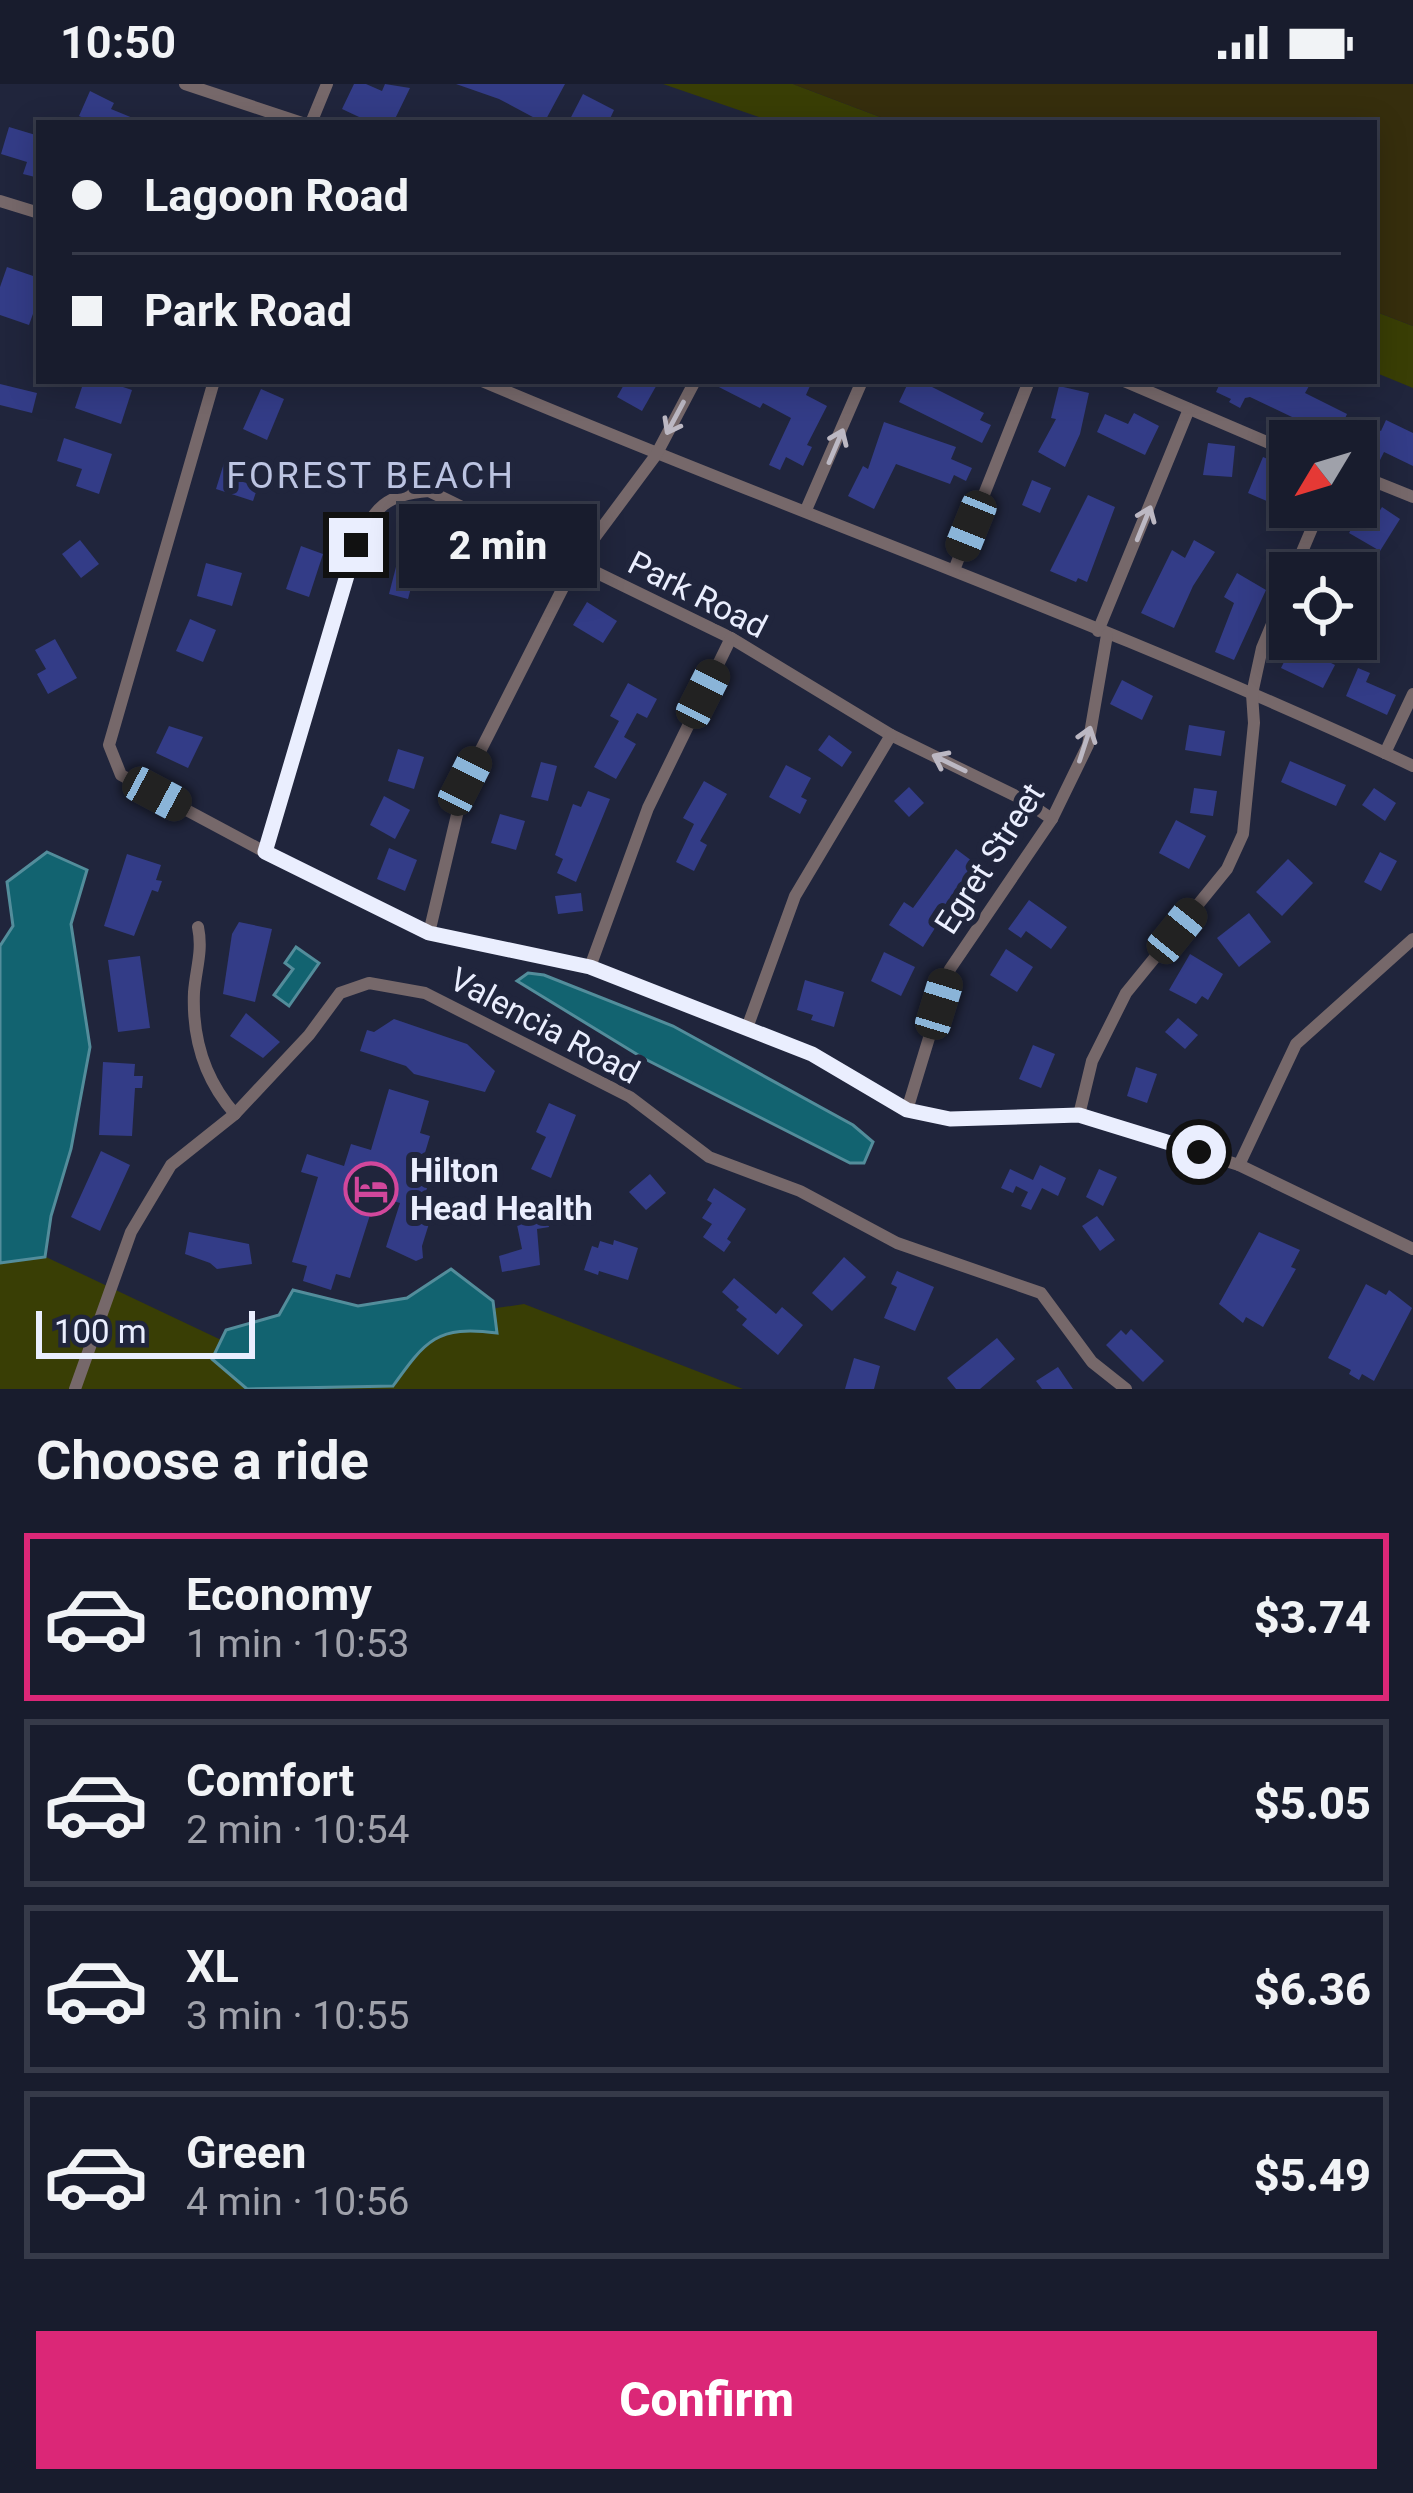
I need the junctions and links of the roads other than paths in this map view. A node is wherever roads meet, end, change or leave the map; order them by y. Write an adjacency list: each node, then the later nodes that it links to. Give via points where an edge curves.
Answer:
1 (185, 84): 3 (street)
2 (327, 84): 4 (street)
3 (297, 120)
4 (308, 120)
5 (0, 201): 6 (street)
6 (36, 212)
7 (213, 384): 30 (street, via 109,745 121,775)
8 (489, 384): 15 (street)
9 (693, 384): 15 (street, one-way to 15)
10 (861, 384): 18 (street, one-way to 10)
11 (1029, 384): 20 (street)
12 (1131, 384): 13 (street)
13 (1189, 409): 14 (street); 22 (street, Egret Street, one-way to 13)
14 (1269, 443)
15 (656, 455): 18 (street); 19 (street)
16 (1377, 482): 17 (street)
17 (1413, 497)
18 (806, 510): 20 (street)
19 (575, 564): 23 (street, Park Road); 30 (street, Park Road, via 429,491 400,494 375,510 356,545); 32 (street, via 465,781)
20 (954, 571): 22 (street)
21 (1269, 631): 24 (street)
22 (1103, 633): 24 (street); 29 (street, Egret Street, one-way to 22, via 1088,745)
23 (731, 638): 26 (street, Park Road); 34 (street, via 648,808)
24 (1252, 694): 27 (street); 38 (street, via 1243,834 1227,869 1126,993 1092,1061)
25 (1413, 694): 27 (street)
26 (891, 735): 29 (street, Park Road, one-way to 26); 35 (street, via 795,896)
27 (1385, 753): 28 (street)
28 (1413, 766)
29 (1052, 819): 36 (street, Egret Street, via 950,969)
30 (265, 852): 32 (street)
31 (198, 927): 37 (street, via 196,1037 214,1091)
32 (429, 933): 34 (street)
33 (1413, 939): 39 (street, via 1296,1044)
34 (590, 967): 35 (street)
35 (747, 1028): 36 (street, via 812,1054)
36 (907, 1110): 38 (street, via 950,1119)
37 (235, 1114): 41 (street, Valencia Road, via 171,1165 131,1232); 42 (street, Valencia Road, via 340,993 369,983 425,993 630,1097 709,1157 800,1191 897,1244 1041,1292 1092,1362)
38 (1079, 1115): 39 (street)
39 (1239, 1165): 40 (street)
40 (1413, 1249)
41 (75, 1389)
42 (1126, 1389)

